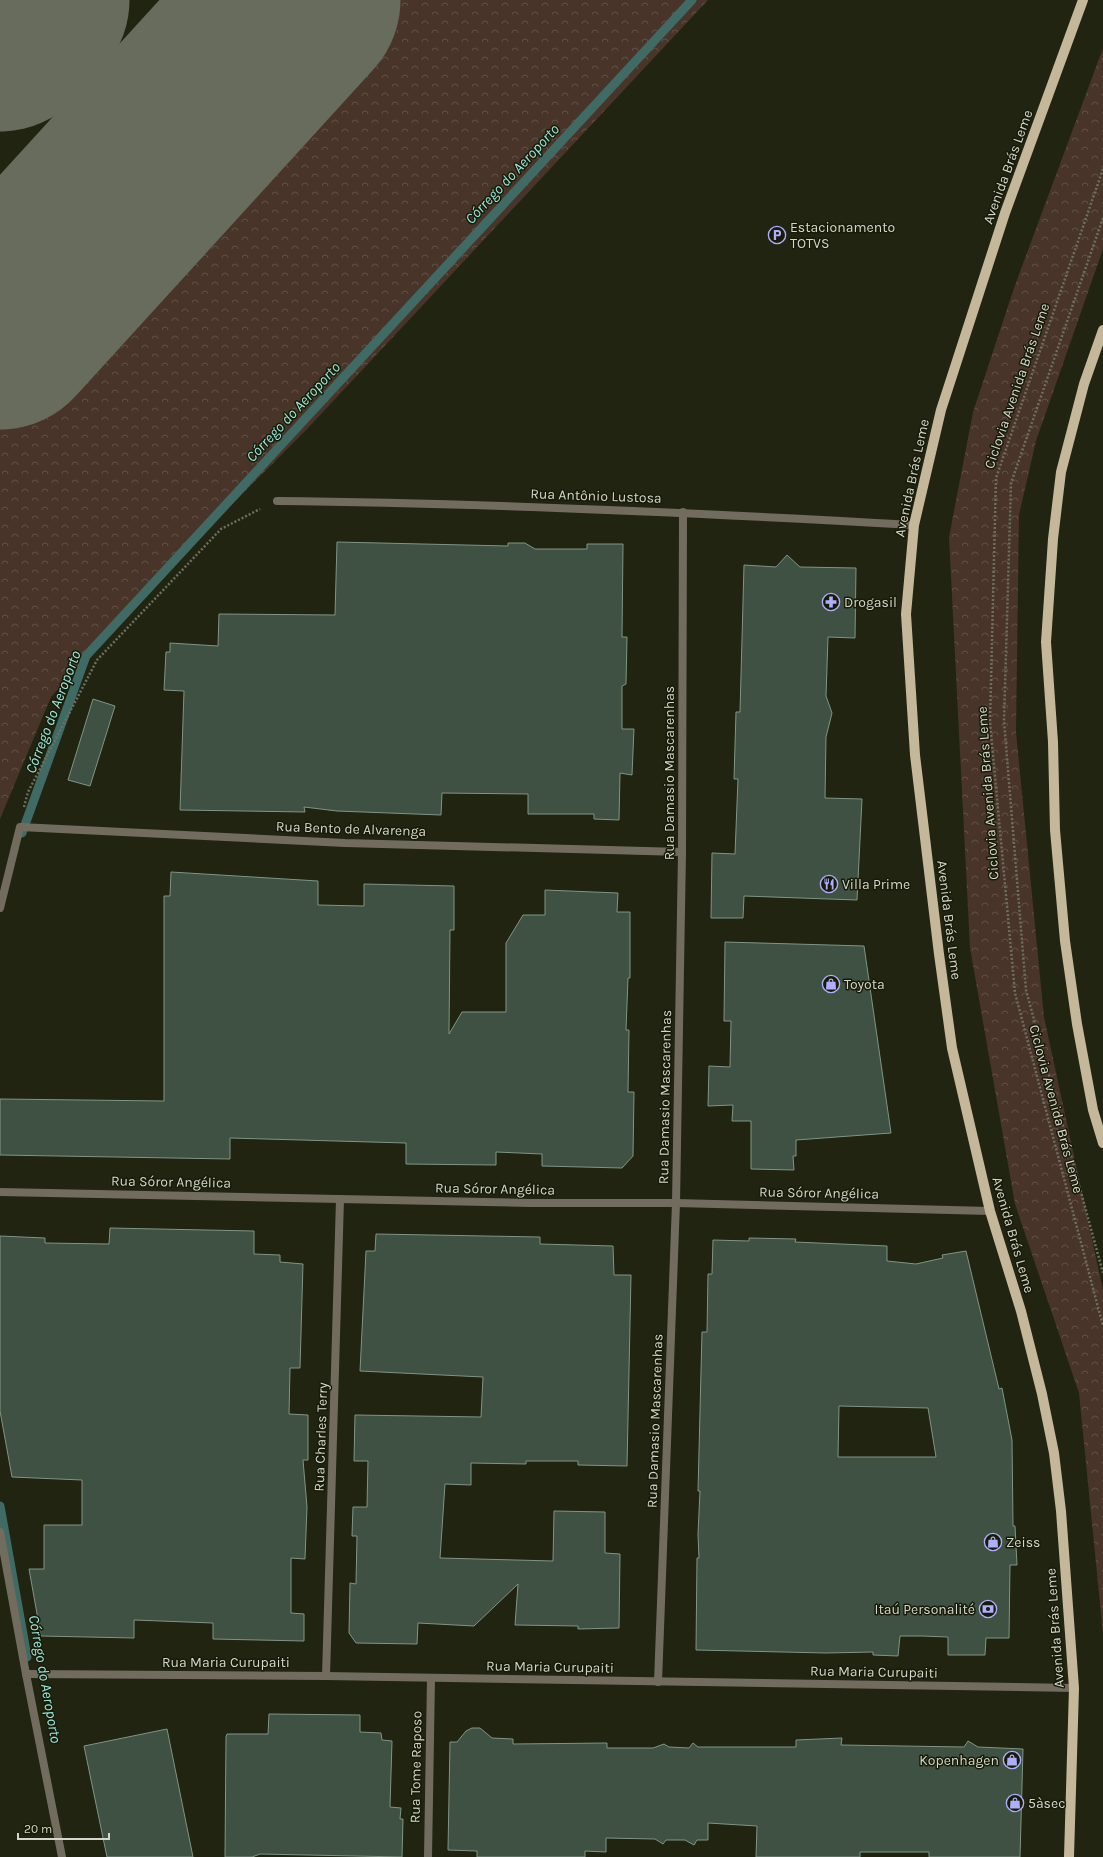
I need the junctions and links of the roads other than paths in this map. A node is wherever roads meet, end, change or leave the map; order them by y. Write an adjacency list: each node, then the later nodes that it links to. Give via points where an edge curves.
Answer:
1 (1083, 0): 5 (main road, Avenida Brás Leme, via 1005,213 941,410)
2 (1103, 330): 8 (main road, via 1084,384 1061,472 1052,539 1046,642 1053,742 1055,830 1065,941 1077,1024 1092,1103)
3 (277, 501): 4 (street, Rua Antônio Lustosa, via 395,502)
4 (683, 512): 5 (street, Rua Antônio Lustosa); 6 (street, Rua Damasio Mascarenhas)
5 (914, 525): 12 (main road, Avenida Brás Leme, via 906,614 915,755 952,1048)
6 (682, 852): 7 (street, Rua Bento de Alvarenga, via 345,843 20,827); 11 (street, Rua Damasio Mascarenhas)
7 (0, 908)
8 (1103, 1143)
9 (0, 1192): 10 (street, Rua Sóror Angélica)
10 (340, 1199): 11 (street, Rua Sóror Angélica); 15 (street, Rua Charles Terry)
11 (676, 1203): 12 (street, Rua Sóror Angélica); 17 (street, Rua Damasio Mascarenhas)
12 (990, 1211): 18 (main road, Avenida Brás Leme, via 1021,1311 1054,1454 1062,1519)
13 (0, 1532): 14 (street)
14 (26, 1674): 15 (street, Rua Maria Curupaiti); 19 (street)
15 (326, 1676): 16 (street, Rua Maria Curupaiti)
16 (431, 1678): 17 (street, Rua Maria Curupaiti); 20 (street, Rua Tome Raposo)
17 (658, 1682): 18 (street, Rua Maria Curupaiti)
18 (1074, 1688): 21 (main road, Avenida Brás Leme)
19 (62, 1857)
20 (428, 1857)
21 (1069, 1857)

